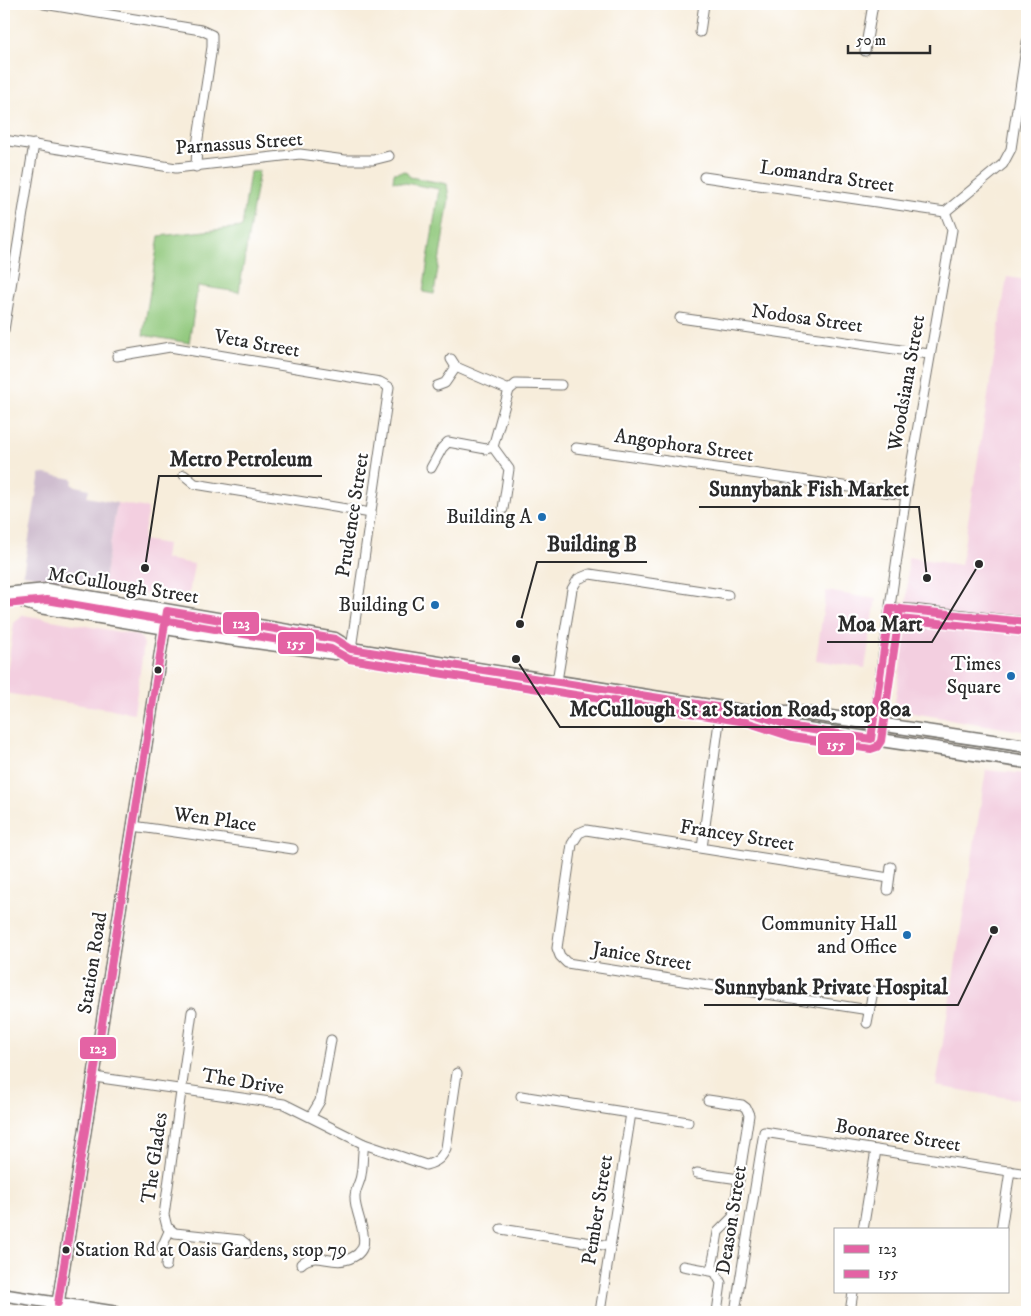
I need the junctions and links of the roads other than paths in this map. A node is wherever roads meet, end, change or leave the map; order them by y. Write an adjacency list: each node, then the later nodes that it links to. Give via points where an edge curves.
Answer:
1 (44, 4): 10 (street, via 201,30 212,35)
2 (704, 4): 4 (street)
3 (873, 4): 6 (street)
4 (700, 32)
5 (1027, 42): 12 (street, via 1010,149 1003,164)
6 (865, 51)
7 (4, 140): 8 (street, Parnassus Street)
8 (34, 144): 10 (street, Parnassus Street, via 176,168); 14 (street)
9 (389, 156): 10 (street, Parnassus Street, via 373,160 345,160 300,154)
10 (196, 167)
11 (704, 177): 12 (street, Lomandra Street)
12 (946, 212): 15 (street, Woodsiana Street, via 952,230)
13 (680, 318): 15 (street, Nodosa Street)
14 (4, 330)
15 (929, 354): 27 (street, Woodsiana Street)
16 (117, 356): 21 (street, Veta Street, via 170,347 380,382)
17 (451, 359): 18 (street)
18 (456, 367): 20 (street, via 445,383); 22 (street)
19 (561, 385): 22 (street, via 516,384)
20 (437, 386)
21 (389, 387): 29 (street, Prudence Street)
22 (509, 390): 23 (street)
23 (493, 447): 25 (street, via 486,449 448,442); 28 (street, via 508,468)
24 (576, 448): 27 (street, Angophora Street)
25 (431, 468)
26 (184, 475): 29 (street, via 195,484)
27 (906, 495): 32 (street, Woodsiana Street)
28 (503, 509)
29 (372, 514): 36 (street, Prudence Street)
30 (4, 594): 33 (main road, McCullough Street, via 47,590); 35 (main road, McCullough Street, via 40,607)
31 (728, 595): 37 (street, via 590,574 578,579 572,589)
32 (890, 608): 34 (street); 40 (street, Woodsiana Street)
33 (167, 611): 35 (street, Station Road); 36 (main road, McCullough Street, via 336,638)
34 (1027, 622)
35 (165, 628): 36 (main road, McCullough Street, via 335,654); 44 (street, Station Road)
36 (351, 649): 37 (main road, McCullough Street)
37 (557, 681): 38 (main road, McCullough Street)
38 (721, 707): 39 (main road, McCullough Street); 45 (street)
39 (748, 712): 40 (main road, McCullough Street, via 797,712); 41 (main road, McCullough Street, via 794,727)
40 (873, 723): 41 (street, Woodsiana Street); 42 (main road, McCullough Street)
41 (871, 739): 43 (main road, McCullough Street)
42 (1027, 746)
43 (1027, 762)
44 (133, 826): 46 (street, Wen Place); 57 (street, Station Road)
45 (702, 848): 48 (street, Francey Street); 50 (street, Francey Street, via 586,830 579,833 572,844 557,948)
46 (293, 849)
47 (891, 867): 48 (street)
48 (890, 878): 49 (street)
49 (888, 890)
50 (560, 956): 52 (street, Janice Street, via 567,963)
51 (873, 991): 52 (street)
52 (869, 1010): 54 (street)
53 (192, 1012): 58 (street, The Glades)
54 (867, 1023)
55 (331, 1040): 62 (street, via 320,1101)
56 (457, 1073): 65 (street, The Drive, via 446,1148 436,1162 426,1165 413,1162)
57 (94, 1077): 58 (street, The Drive); 83 (street, Station Road)
58 (182, 1091): 62 (street, The Drive, via 284,1104); 73 (street, The Glades, via 165,1200 164,1215)
59 (521, 1096): 61 (street)
60 (708, 1100): 70 (street, via 742,1105 749,1115)
61 (631, 1113): 63 (street); 75 (street, Pember Street)
62 (311, 1116): 65 (street, The Drive)
63 (688, 1122)
64 (764, 1132): 66 (street, Boonaree Street); 88 (street, Deason Street)
65 (364, 1144): 77 (street, via 360,1162 362,1172 355,1197 364,1233 362,1248 354,1258 340,1261 314,1257 305,1259)
66 (876, 1150): 67 (street, Boonaree Street); 71 (street)
67 (1010, 1171): 69 (street, Boonaree Street); 72 (street)
68 (697, 1173): 70 (street)
69 (1027, 1174)
70 (739, 1180): 80 (street, via 733,1217 718,1232 712,1266)
71 (863, 1228)
72 (1001, 1228)
73 (170, 1229): 76 (street, The Glades, via 187,1236 240,1240 246,1244); 78 (street, The Glades, via 162,1247 167,1258)
74 (501, 1229): 75 (street)
75 (610, 1246): 86 (street, Pember Street)
76 (247, 1253)
77 (301, 1264)
78 (166, 1266)
79 (683, 1266): 80 (street)
80 (716, 1272): 87 (street, via 721,1283)
81 (853, 1294): 89 (street)
82 (4, 1295): 83 (street)
83 (58, 1303): 84 (street)
84 (73, 1309): 85 (street)
85 (114, 1312)
86 (600, 1312)
87 (717, 1312)
88 (735, 1312)
89 (850, 1312)

